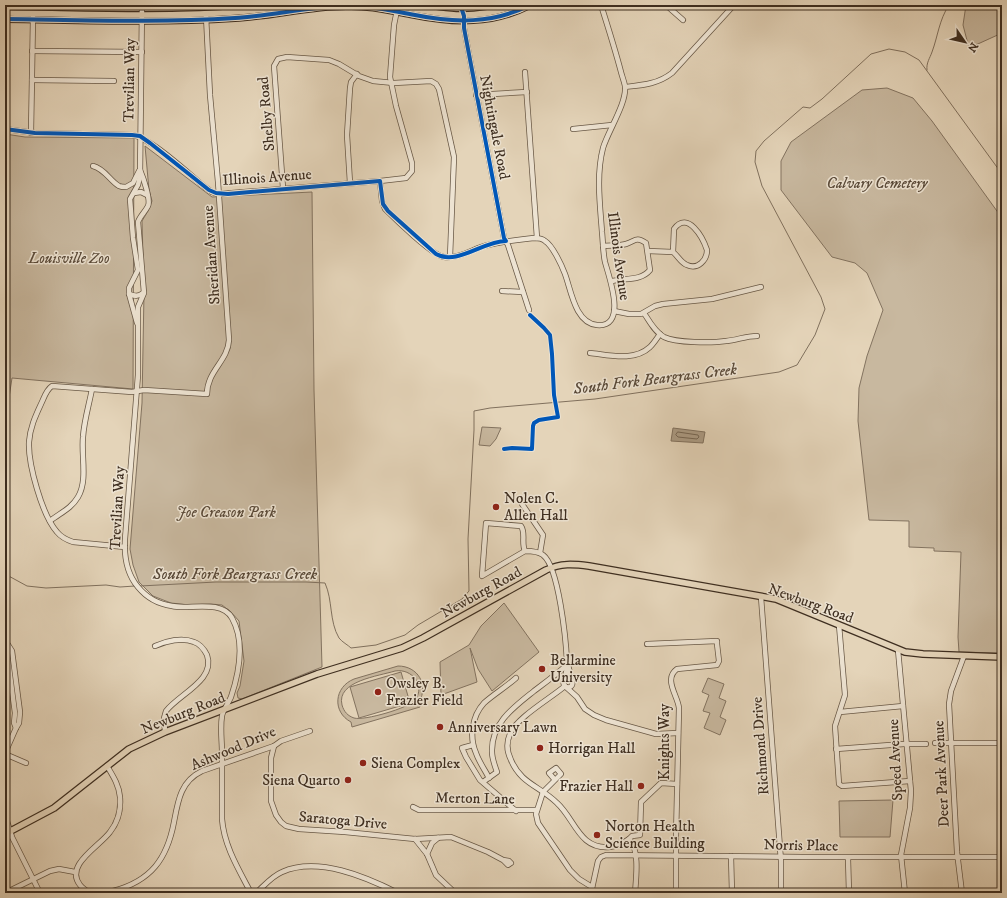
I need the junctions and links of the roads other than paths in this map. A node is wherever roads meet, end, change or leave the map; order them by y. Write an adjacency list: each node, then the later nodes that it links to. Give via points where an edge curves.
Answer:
1 (142, 5): 16 (street, Trevilian Way)
2 (240, 5): 12 (street)
3 (297, 5): 12 (main road)
4 (466, 5): 18 (street, via 468,7)
5 (517, 5): 18 (main road)
6 (530, 5): 18 (main road, via 499,17 473,21)
7 (601, 5): 27 (street)
8 (666, 5): 19 (street)
9 (734, 5): 27 (street, via 672,73 652,83)
10 (396, 7): 11 (main road); 18 (main road); 26 (street)
11 (302, 8): 15 (main road, via 249,17)
12 (240, 12): 15 (main road)
13 (5, 13): 14 (main road)
14 (33, 16): 16 (main road); 17 (main road); 20 (street)
15 (206, 16): 16 (main road); 41 (street, Sheridan Avenue)
16 (142, 17): 21 (street, Trevilian Way)
17 (5, 18)
18 (464, 19): 29 (street, Nightingale Road)
19 (683, 20)
20 (32, 51): 21 (street); 24 (street)
21 (142, 52): 34 (street, Trevilian Way)
22 (525, 72): 28 (street)
23 (357, 74): 26 (street, via 374,81); 38 (street, via 350,88 347,135); 39 (street, Shelby Road, via 329,60 283,57 275,62)
24 (32, 80): 25 (street); 33 (street)
25 (114, 81)
26 (391, 82): 37 (street, Illinois Avenue, via 412,168 411,174 406,178); 48 (street, via 429,81 436,84 439,90 454,157)
27 (625, 86): 30 (street, Illinois Avenue, via 623,99)
28 (527, 92): 29 (street); 43 (street)
29 (476, 95): 44 (street, Nightingale Road)
30 (612, 125): 32 (street); 45 (street, Illinois Avenue, via 603,149 599,193)
31 (5, 129): 33 (street)
32 (573, 129)
33 (31, 133): 34 (street)
34 (140, 136): 36 (street, Trevilian Way); 41 (street, Illinois Avenue, via 205,187)
35 (92, 166): 36 (street, via 119,186 126,187 133,184)
36 (140, 170): 40 (street, Trevilian Way, via 140,181); 42 (street, Trevilian Way)
37 (380, 181): 38 (street, Illinois Avenue); 48 (street, via 385,209 436,254)
38 (350, 183): 39 (street, Illinois Avenue)
39 (284, 188): 41 (street, Illinois Avenue)
40 (134, 193): 42 (street, via 141,192); 54 (street, Trevilian Way, via 130,202 138,270 129,286)
41 (219, 194): 63 (street, Sheridan Avenue, via 229,340 226,353 208,382 207,394)
42 (147, 196): 53 (street, Trevilian Way, via 148,206 138,222)
43 (537, 238): 44 (street); 56 (street, Illinois Avenue, via 545,241 552,249 565,274 572,298 587,322 604,325 611,320)
44 (506, 241): 48 (street); 52 (street, Nightingale Road)
45 (604, 246): 46 (street, via 626,244 637,239 646,244); 49 (street, Illinois Avenue, via 606,264)
46 (648, 251): 47 (street); 49 (street, via 650,270 647,274)
47 (673, 252): 47 (street, via 688,266 694,266 701,263 707,250 694,227 683,223 674,229)
48 (450, 257)
49 (612, 281): 56 (street, Illinois Avenue)
50 (761, 287): 57 (street, via 712,299 654,306)
51 (502, 292): 52 (street)
52 (523, 292): 55 (street, Nightingale Road)
53 (144, 293): 54 (street, via 140,296); 58 (street, Trevilian Way, via 138,306)
54 (129, 294): 58 (street, Trevilian Way)
55 (529, 310)
56 (614, 311): 57 (street)
57 (644, 313): 59 (street)
58 (138, 327): 63 (street, Trevilian Way)
59 (660, 334): 60 (street, via 676,341 710,342); 61 (street, via 650,347 632,356)
60 (757, 336)
61 (590, 353)
62 (92, 389): 63 (street); 65 (street, via 83,436 82,488 74,504); 65 (street, via 50,387 34,419 29,443 31,464)
63 (137, 391): 66 (street, Trevilian Way)
64 (522, 504): 68 (street, via 543,535)
65 (50, 521): 66 (street, via 59,535 69,540)
66 (125, 547): 88 (street, Trevilian Way, via 131,576 137,586 154,600 178,607 216,607 230,615 238,638 239,663 237,678)
67 (526, 551): 67 (street, via 488,572 482,576 486,523 521,526 524,530 523,545); 68 (street)
68 (540, 553): 69 (street, via 547,559)
69 (551, 568): 70 (main road, Newburg Road, via 561,564 574,564); 79 (street, via 562,612); 88 (main road, Newburg Road, via 402,648 318,674)
70 (761, 597): 71 (main road, Newburg Road, via 783,602); 124 (street, Richmond Drive)
71 (839, 625): 76 (main road, Newburg Road); 89 (street, via 845,694)
72 (5, 640): 86 (street, via 12,651)
73 (647, 644): 92 (street, Knights Way, via 718,644 717,665 681,668 672,674 671,684 679,708)
74 (155, 646): 91 (street, via 166,642 192,641 203,649 208,661 203,678 166,711)
75 (5, 650): 86 (street)
76 (898, 650): 77 (main road, Newburg Road); 87 (street, Speed Avenue)
77 (964, 656): 78 (main road, Newburg Road); 97 (street, Deer Park Avenue, via 949,700)
78 (1002, 657)
79 (568, 664): 81 (street); 82 (street); 105 (street, via 512,708 502,719 492,747 498,772)
80 (516, 678): 98 (street, via 482,705 474,722)
81 (565, 680): 82 (street, via 569,678); 83 (street)
82 (572, 682): 83 (street, via 571,687); 84 (street)
83 (566, 687): 84 (street); 110 (street, via 514,727 508,739 507,750 516,772)
84 (577, 697): 92 (street, via 586,709 606,720 656,734)
85 (1002, 702): 95 (street)
86 (16, 705): 101 (street, via 20,712 19,723)
87 (903, 706): 89 (street); 93 (street, Speed Avenue)
88 (225, 709): 91 (main road, Newburg Road); 103 (street, Trevilian Way, via 222,716)
89 (840, 712): 100 (street, via 835,726)
90 (310, 731): 99 (street, Ashwood Drive)
91 (165, 732): 104 (main road, Newburg Road, via 129,750)
92 (678, 733): 109 (street, Knights Way)
93 (907, 743): 96 (street); 100 (street); 107 (street, Speed Avenue)
94 (935, 743): 97 (street)
95 (1002, 743): 97 (street); 114 (street)
96 (926, 744)
97 (951, 744): 125 (street, Deer Park Avenue)
98 (473, 745): 105 (street); 108 (street, via 462,748)
99 (274, 746): 103 (street, Ashwood Drive); 117 (street, Saratoga Drive, via 271,801 276,815 286,826)
100 (836, 749): 107 (street, via 840,785)
101 (5, 753): 102 (street)
102 (26, 763)
103 (222, 765): 134 (street, Ashwood Drive, via 195,774 184,786 168,843 154,869 133,885); 137 (street, Trevilian Way, via 224,835)
104 (107, 766): 116 (main road, Newburg Road, via 54,808); 130 (street, via 119,790 119,814 111,831 84,857)
105 (490, 778): 108 (street)
106 (555, 780): 110 (street)
107 (910, 781): 128 (street, Speed Avenue, via 910,808)
108 (483, 782): 113 (street)
109 (677, 784): 119 (street, via 661,783 641,802 640,835); 122 (street, Knights Way)
110 (543, 792): 112 (street); 119 (street, via 563,808 577,830 593,845 599,848 618,846)
111 (413, 807): 113 (street, Merton Lane, via 419,810)
112 (537, 810): 113 (street, Merton Lane); 132 (street, via 536,816 540,826 570,870)
113 (516, 811)
114 (1002, 814)
115 (5, 815): 116 (street)
116 (7, 833): 131 (street)
117 (415, 838): 118 (street); 120 (street)
118 (438, 838): 120 (street); 129 (street, via 448,836 458,839)
119 (629, 839): 121 (street, via 633,843)
120 (427, 854): 140 (street, via 436,875)
121 (635, 855): 122 (street, Norris Place); 132 (street, Norris Place, via 601,857); 142 (street)
122 (676, 856): 123 (street, Norris Place); 143 (street, Knights Way)
123 (731, 856): 124 (street, Norris Place); 144 (street)
124 (781, 857): 127 (street, Norris Place); 145 (street, Richmond Drive)
125 (959, 857): 126 (street, Norris Place); 128 (street, Norris Place); 148 (street, Deer Park Avenue)
126 (1002, 857)
127 (848, 858): 128 (street, Norris Place); 146 (street)
128 (901, 858): 147 (street, Speed Avenue)
129 (503, 860)
130 (75, 872): 131 (street, via 53,870); 133 (street, via 78,883)
131 (33, 879): 135 (street); 136 (street)
132 (592, 887): 141 (street)
133 (87, 892): 134 (street, Ashwood Drive)
134 (112, 892)
135 (5, 893)
136 (40, 893)
137 (250, 893)
138 (256, 893): 139 (street, via 282,872 308,867 330,868 356,874)
139 (398, 893)
140 (455, 893)
141 (591, 893)
142 (635, 893)
143 (676, 893)
144 (732, 893)
145 (781, 893)
146 (849, 893)
147 (905, 893)
148 (962, 893)

